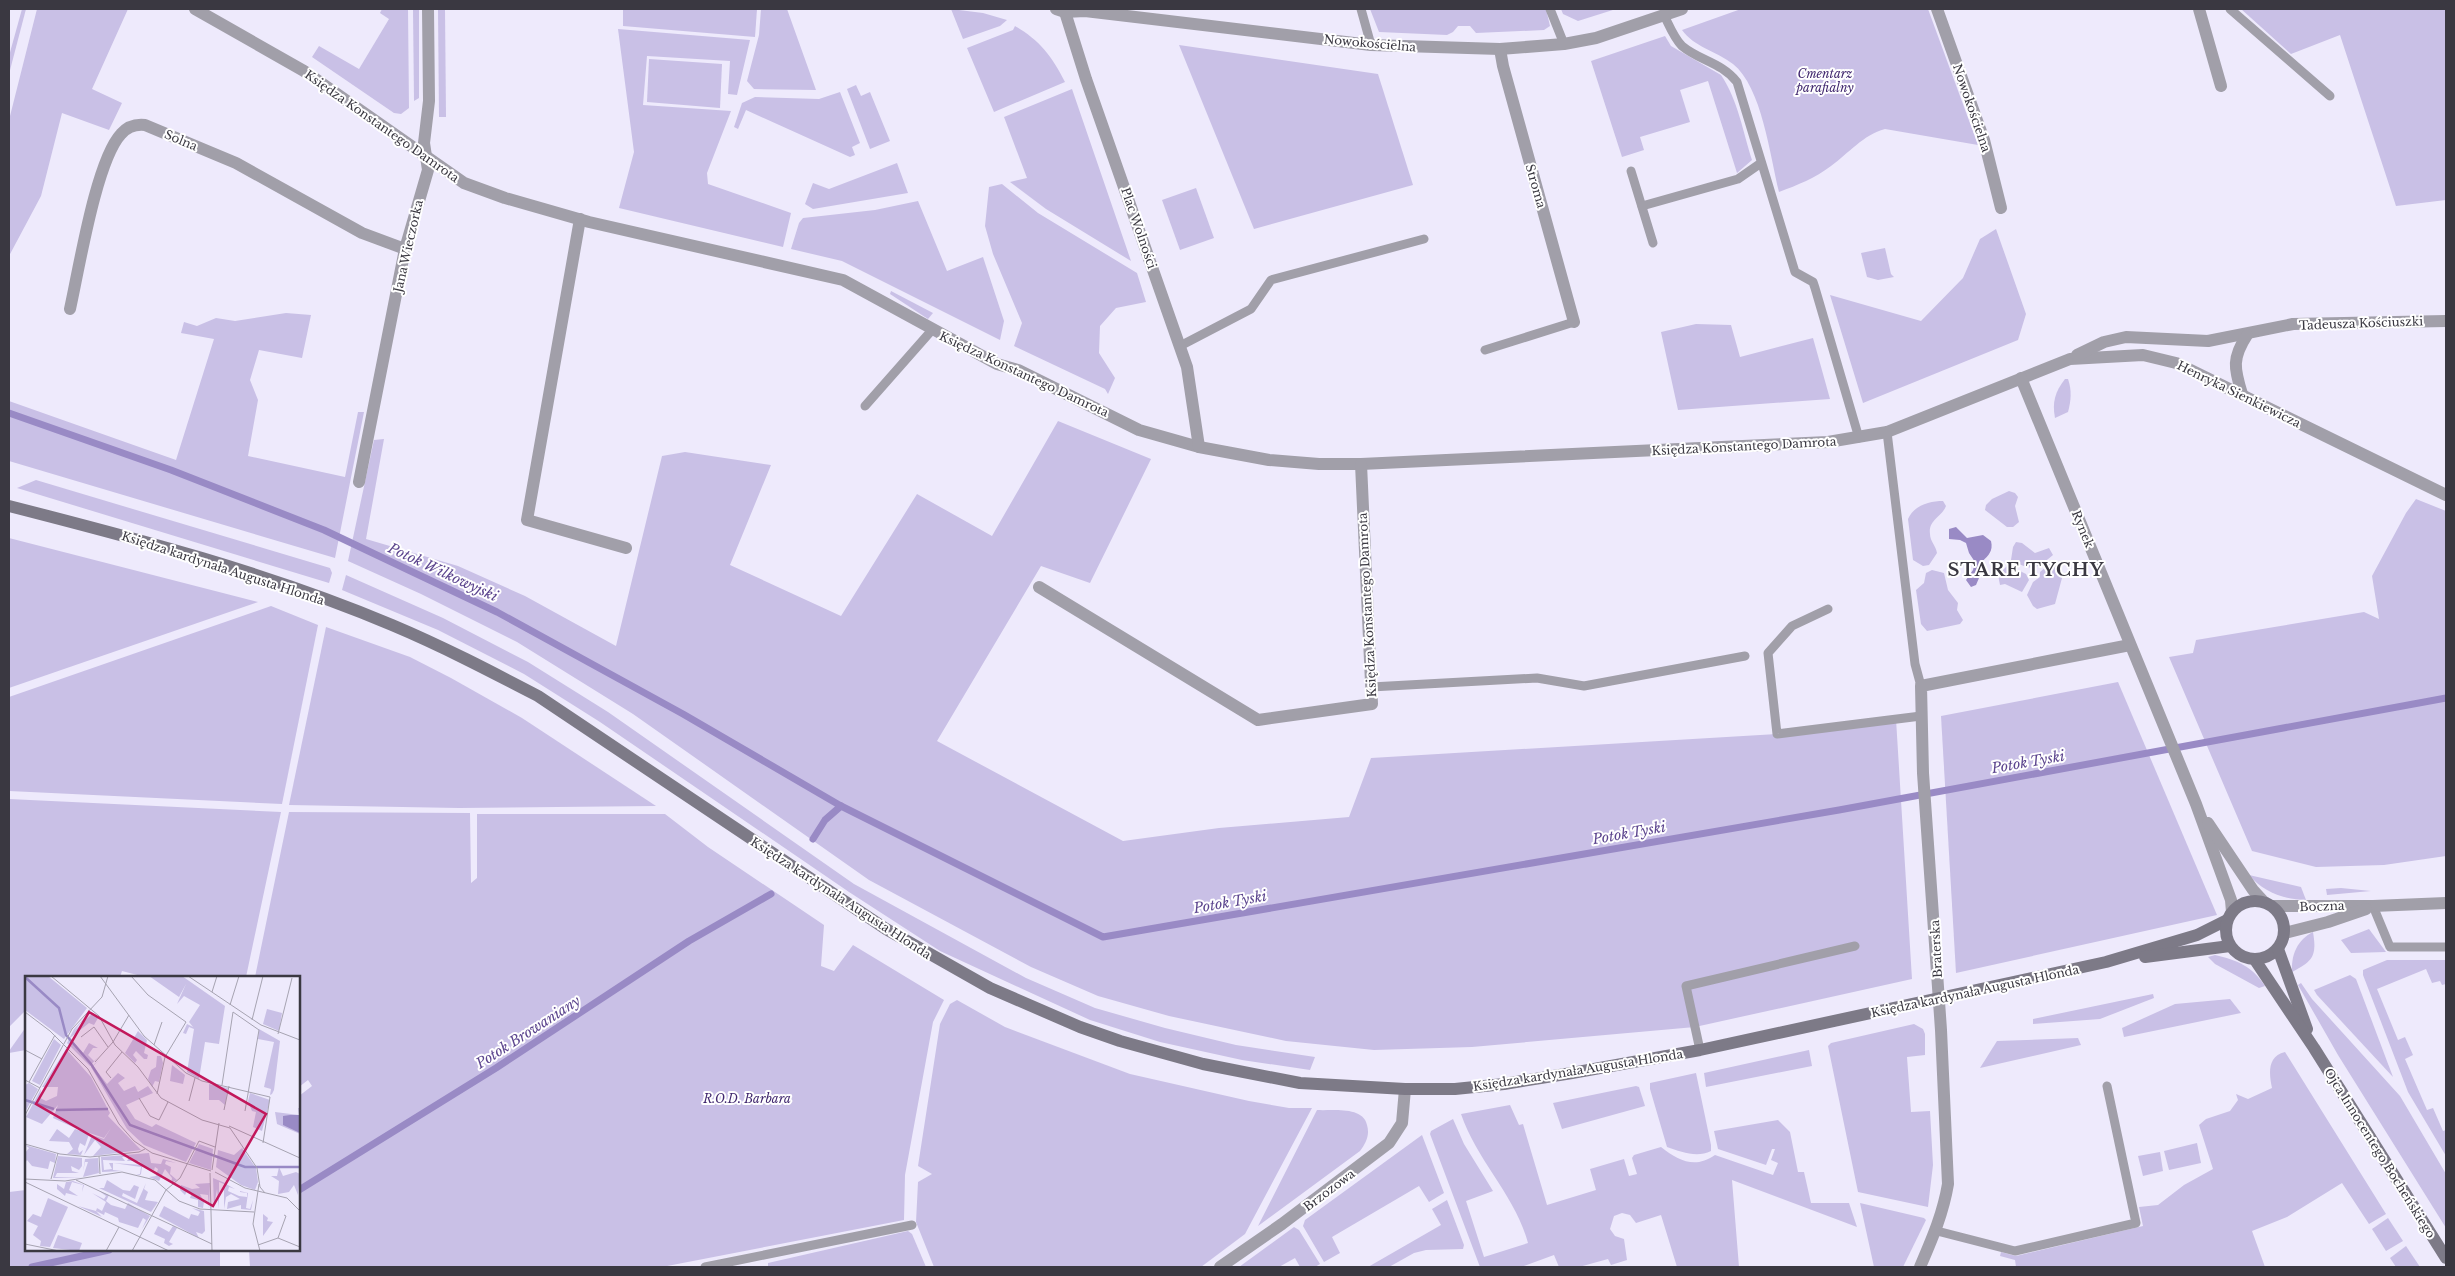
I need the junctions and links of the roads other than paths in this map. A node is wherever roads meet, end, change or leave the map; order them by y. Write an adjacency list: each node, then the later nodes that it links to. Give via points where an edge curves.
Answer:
1 (195, 9): 16 (street, Księdza Konstantego Damrota, via 304,71)
2 (428, 9): 16 (street, Jana Wieczorka, via 429,101)
3 (1361, 9): 12 (lane)
4 (1550, 9): 11 (lane)
5 (1682, 9): 10 (street, Nowokościelna)
6 (1937, 9): 20 (street, Nowokościelna, via 1984,140)
7 (2199, 9): 14 (street)
8 (2230, 9): 15 (lane)
9 (1062, 10): 12 (street, Nowokościelna); 30 (street, Plac Wolności)
10 (1664, 15): 11 (street, Nowokościelna, via 1596,38); 17 (lane, via 1680,44 1728,72 1737,82)
11 (1564, 44): 13 (street, Nowokościelna)
12 (1371, 45): 13 (street, Nowokościelna)
13 (1500, 49): 27 (street, Stroma)
14 (2221, 86)
15 (2330, 96)
16 (425, 156): 21 (street, Księdza Konstantego Damrota, via 464,183); 24 (street, Jana Wieczorka, via 428,170)
17 (1761, 163): 19 (lane, via 1738,179); 37 (lane, via 1795,272 1813,282)
18 (1631, 171): 19 (lane)
19 (1642, 206): 23 (lane)
20 (2001, 208)
21 (580, 219): 28 (street, Księdza Konstantego Damrota, via 843,280); 43 (street, via 527,520)
22 (1424, 239): 30 (lane, via 1271,280 1250,309)
23 (1654, 243)
24 (405, 249): 25 (street, Solna, via 362,233 236,163 136,124 120,134 104,166); 40 (street, Jana Wieczorka)
25 (70, 309)
26 (2446, 321): 29 (street, Tadeusza Kościuszki, via 2293,324)
27 (1574, 322): 31 (lane)
28 (932, 330): 35 (lane); 38 (street, Księdza Konstantego Damrota, via 1139,430)
29 (2247, 335): 32 (street, Tadeusza Kościuszki, via 2191,341 2126,337 2104,342); 34 (street, via 2234,362)
30 (1180, 346): 38 (street, Plac Wolności, via 1187,367)
31 (1485, 350)
32 (2070, 359): 33 (street, Henryka Sienkiewicza); 34 (street, Henryka Sienkiewicza, via 2132,354 2156,357)
33 (2021, 378): 36 (street); 46 (street, Rynek)
34 (2242, 394): 41 (street, Henryka Sienkiewicza)
35 (865, 406)
36 (1887, 432): 37 (street, Księdza Konstantego Damrota); 48 (lane, via 1915,664)
37 (1859, 438): 39 (street, Księdza Konstantego Damrota)
38 (1199, 448): 39 (street, Księdza Konstantego Damrota, via 1269,460)
39 (1361, 464): 49 (street, Księdza Konstantego Damrota)
40 (359, 482)
41 (2446, 495)
42 (9, 506): 67 (street, Księdza kardynała Augusta Hlonda, via 105,530 254,575 392,625 490,670 564,712 886,929 990,988 1080,1028 1168,1055 1249,1074 1320,1086)
43 (626, 548)
44 (1039, 588): 49 (street, Księdza Konstantego Damrota, via 1258,720 1372,704)
45 (1828, 609): 50 (lane, via 1792,626 1768,653 1777,734)
46 (2130, 645): 48 (street); 51 (street)
47 (1745, 656): 49 (lane, via 1584,686 1538,678)
48 (1921, 686): 50 (street, Braterska)
49 (1371, 687)
50 (1921, 716): 63 (street, Braterska)
51 (2196, 804): 53 (street, via 2253,890); 55 (street, via 2230,900)
52 (2446, 903): 54 (street, Boczna)
53 (2268, 904): 54 (street, Boczna); 55 (street, via 2246,902); 56 (street, via 2283,920)
54 (2373, 906): 56 (street, Boczna, via 2328,922); 59 (lane, via 2390,946)
55 (2229, 916): 58 (street, via 2226,937); 62 (street, Księdza kardynała Augusta Hlonda, via 2197,935)
56 (2284, 932): 60 (street)
57 (1855, 946): 65 (lane, via 1686,986)
58 (2230, 946): 61 (street, via 2236,954); 62 (street, Księdza kardynała Augusta Hlonda)
59 (2446, 947)
60 (2278, 949): 61 (street, via 2272,955); 64 (street, Ojca Innocentego Bocheńskiego)
61 (2255, 960): 64 (street, Ojca Innocentego Bocheńskiego)
62 (2106, 962): 63 (street, Księdza kardynała Augusta Hlonda)
63 (1939, 1000): 65 (street, Księdza kardynała Augusta Hlonda); 69 (street, Braterska, via 1948,1184)
64 (2314, 1048): 70 (street, Ojca Innocentego Bocheńskiego)
65 (1700, 1050): 67 (street, Księdza kardynała Augusta Hlonda, via 1504,1084)
66 (2107, 1086): 69 (lane, via 2136,1223 2015,1251)
67 (1405, 1090): 72 (street, Brzozowa, via 1402,1123 1389,1143)
68 (912, 1225): 71 (lane)
69 (1937, 1231): 73 (street, Braterska)
70 (2446, 1258)
71 (705, 1267)
72 (1220, 1267)
73 (1920, 1267)

